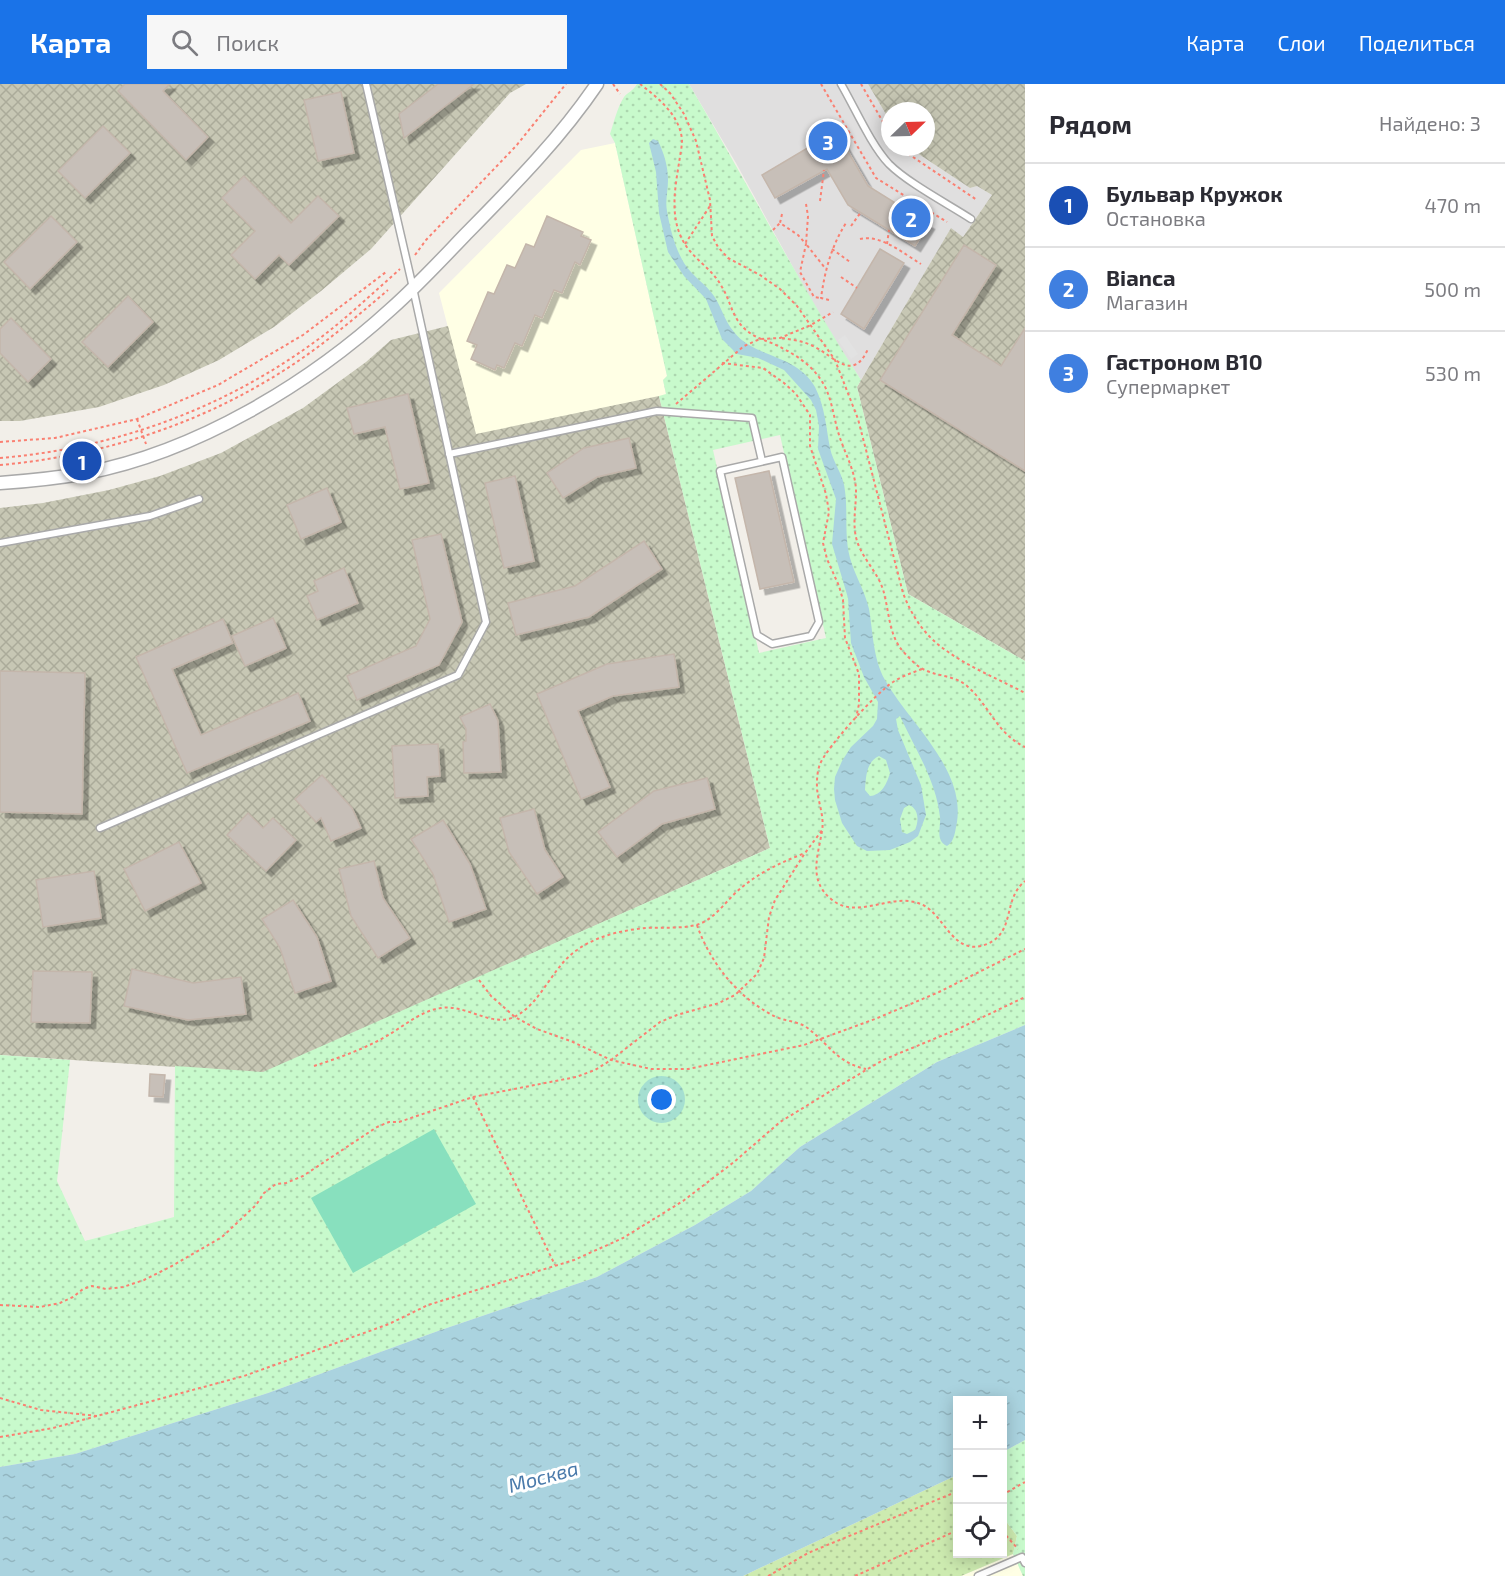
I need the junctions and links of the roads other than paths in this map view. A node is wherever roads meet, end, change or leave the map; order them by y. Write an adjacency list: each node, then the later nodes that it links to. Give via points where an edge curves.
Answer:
1 (366, 84): 5 (lane)
2 (597, 84): 5 (street, via 520,180)
3 (841, 84): 4 (lane, via 890,165)
4 (971, 219)
5 (413, 288): 6 (lane); 8 (street, via 357,337 237,418 150,455 88,473)
6 (449, 454): 7 (lane, via 666,411 752,418); 11 (lane, via 486,622 458,675)
7 (762, 461): 7 (lane, via 720,471 757,635 772,644 811,636 819,622 782,457)
8 (0, 483)
9 (199, 499): 10 (lane, via 150,516)
10 (0, 543)
11 (100, 828)
12 (1022, 1557): 13 (lane)
13 (978, 1576)

